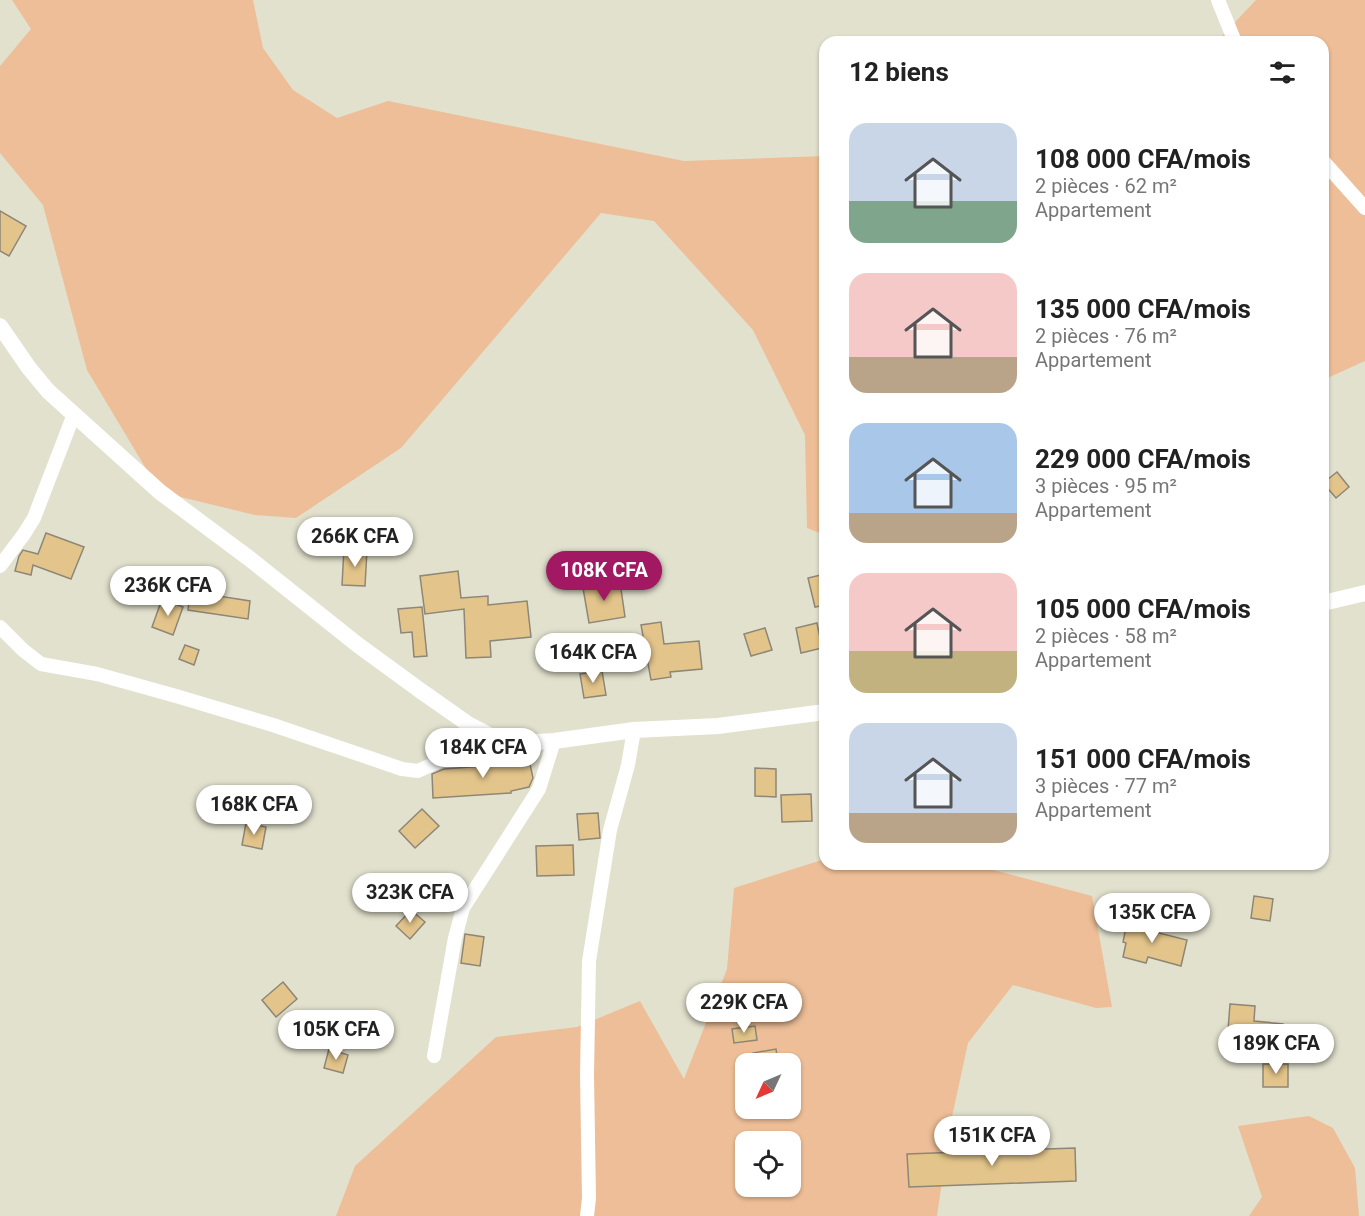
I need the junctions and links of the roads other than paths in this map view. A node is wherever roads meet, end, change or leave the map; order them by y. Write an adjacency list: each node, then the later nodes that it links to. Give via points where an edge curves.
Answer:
1 (1218, 0): 2 (street)
2 (1233, 36)
3 (1329, 168): 4 (street)
4 (1365, 208)
5 (0, 326): 6 (street, via 29,368)
6 (74, 414): 7 (street, via 34,518); 14 (street, via 160,492 421,692 468,724)
7 (0, 566)
8 (1365, 593): 9 (street)
9 (1329, 602)
10 (0, 627): 14 (street, via 41,664 97,674 185,698 402,769 418,771 442,760 480,757)
11 (819, 713): 12 (street, via 718,726)
12 (634, 730): 13 (street); 16 (street, via 610,830 591,938)
13 (554, 741): 14 (street); 15 (street, via 539,789 463,908)
14 (520, 743)
15 (434, 1056)
16 (586, 1216)

